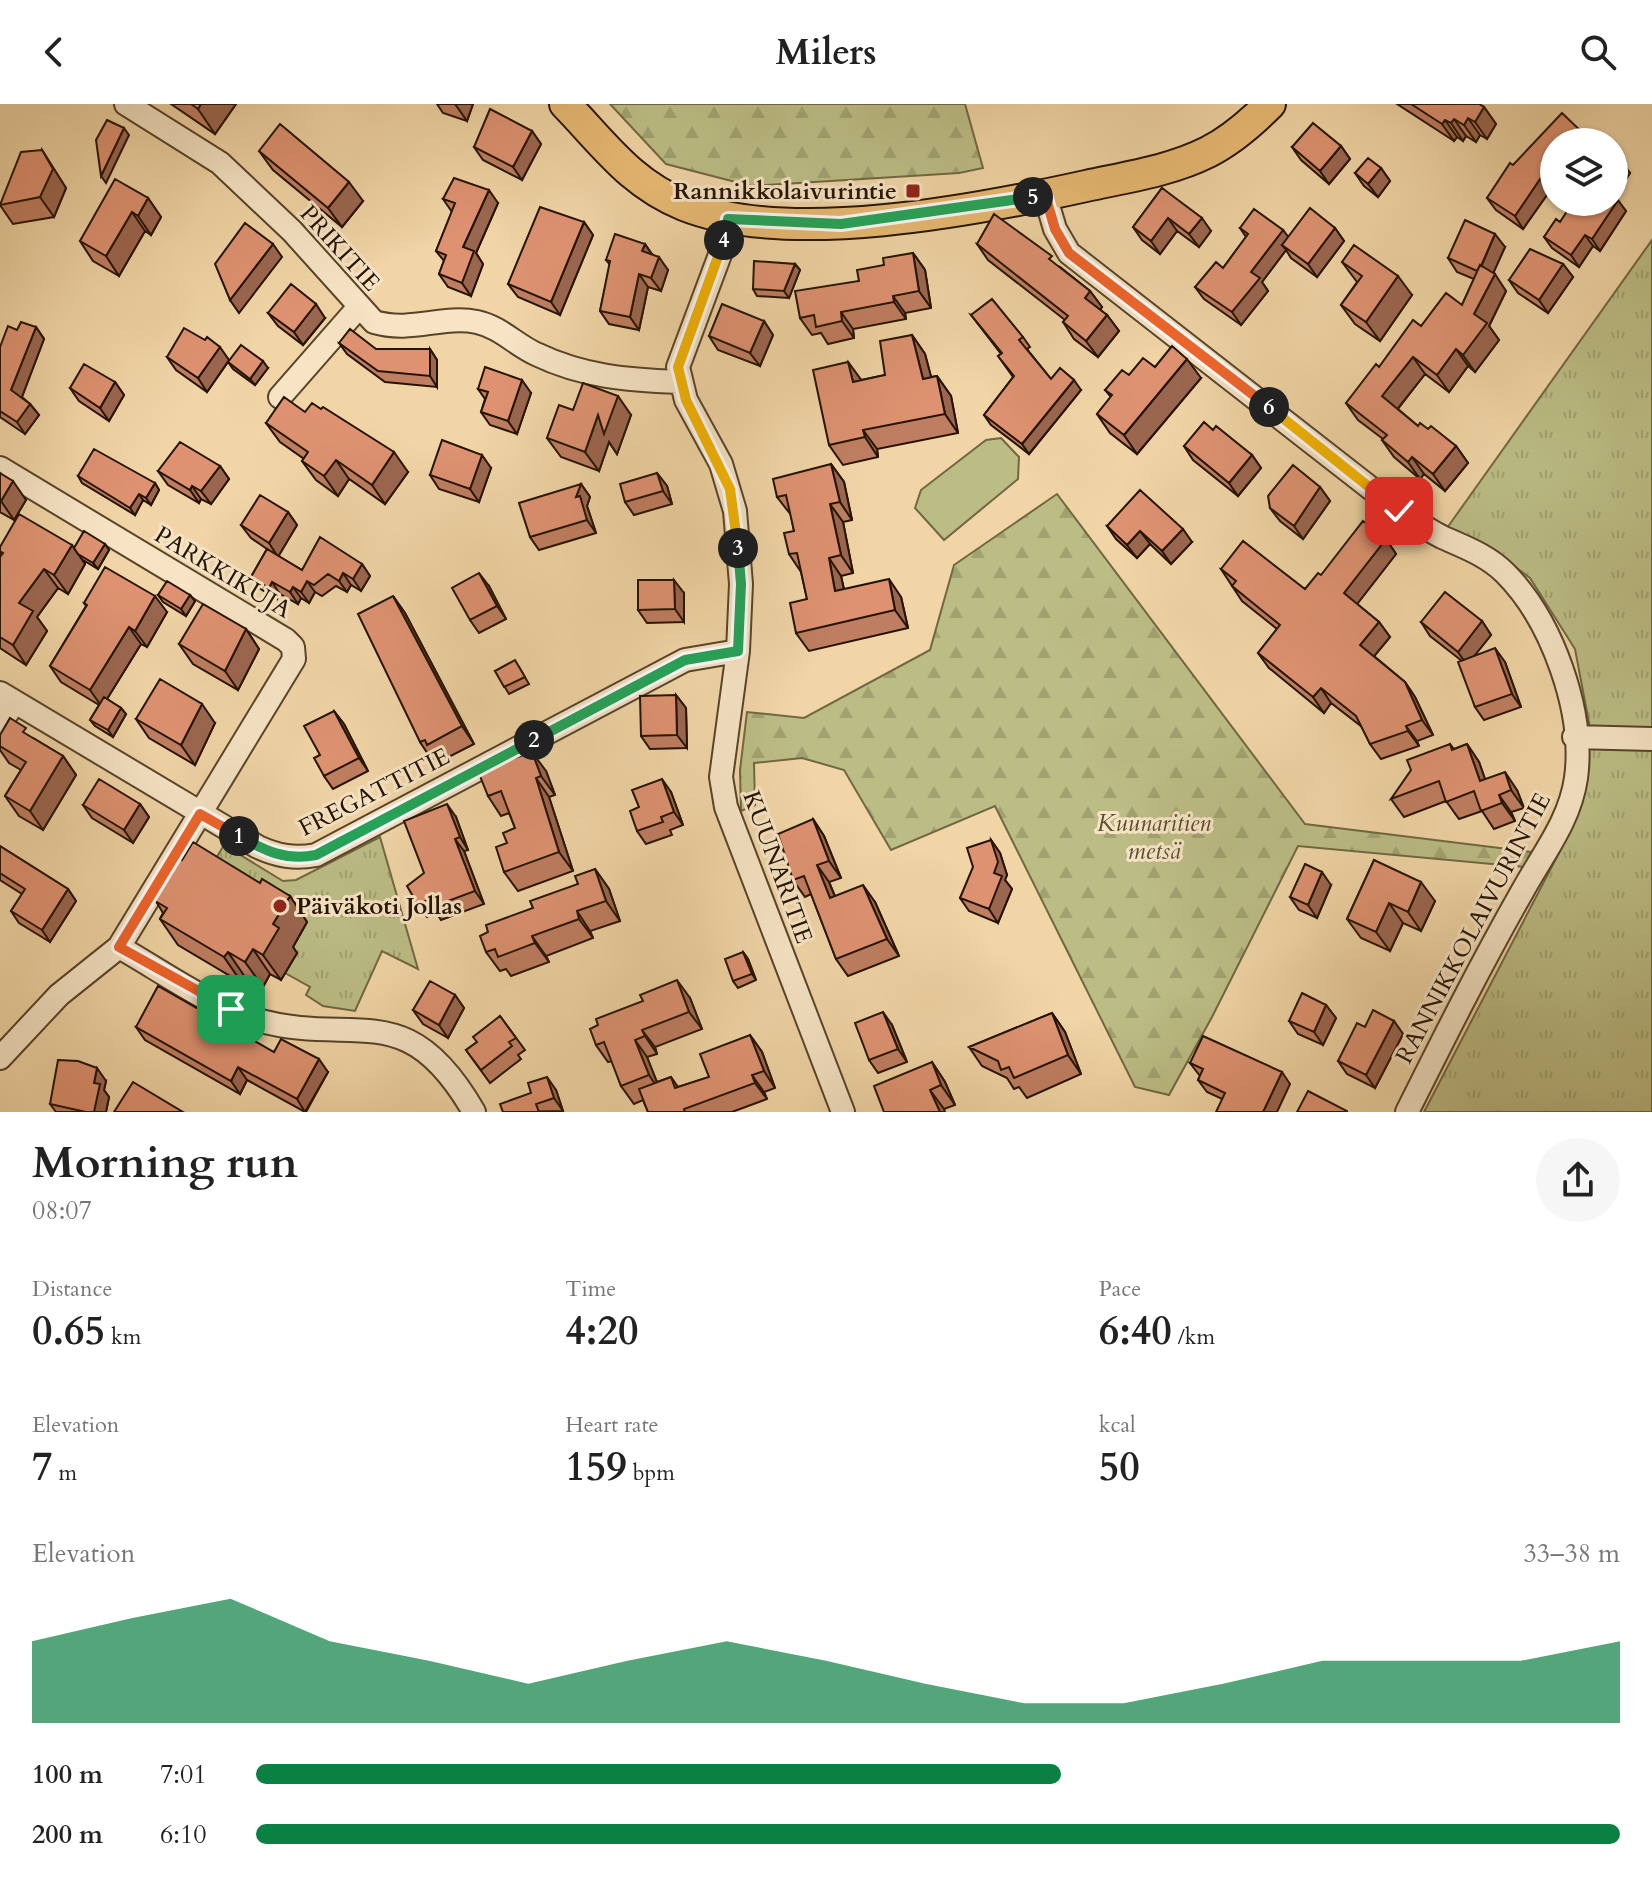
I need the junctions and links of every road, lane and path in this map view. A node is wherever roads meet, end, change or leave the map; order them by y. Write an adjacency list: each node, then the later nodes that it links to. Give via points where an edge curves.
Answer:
1 (126, 104): 6 (street, PRIKITIE, via 220,163 292,231)
2 (565, 104): 5 (main road, via 619,165 683,205)
3 (1270, 104): 4 (main road, via 1209,152 1164,169)
4 (1045, 195): 5 (main road, via 841,224); 13 (street, RANNIKKOLAIVURINTIE, via 1069,253 1396,508 1504,571 1547,631 1562,665)
5 (728, 219): 7 (street, via 721,252 682,352)
6 (358, 308): 7 (street, PRIKITIE, via 374,322 391,327 479,322 564,367 613,380); 8 (street)
7 (679, 382): 10 (street, KUUNARITIE, via 721,464 735,511 741,584)
8 (280, 397)
9 (0, 468): 15 (street, PARKKIKUJA, via 293,647 290,668)
10 (738, 651): 15 (street, FREGATTITIE, via 685,660 316,855 273,854); 19 (street, KUUNARITIE, via 721,777 726,807)
11 (7, 698): 12 (street); 15 (street, FREGATTITIE)
12 (0, 725)
13 (1574, 737): 14 (street); 20 (street, RANNIKKOLAIVURINTIE, via 1576,777 1565,819)
14 (1652, 739)
15 (200, 814): 16 (street)
16 (119, 947): 17 (street, via 59,995); 18 (street, via 252,1018 280,1025 371,1029 405,1040 439,1061)
17 (0, 1058)
18 (474, 1112)
19 (843, 1112)
20 (1407, 1112)

